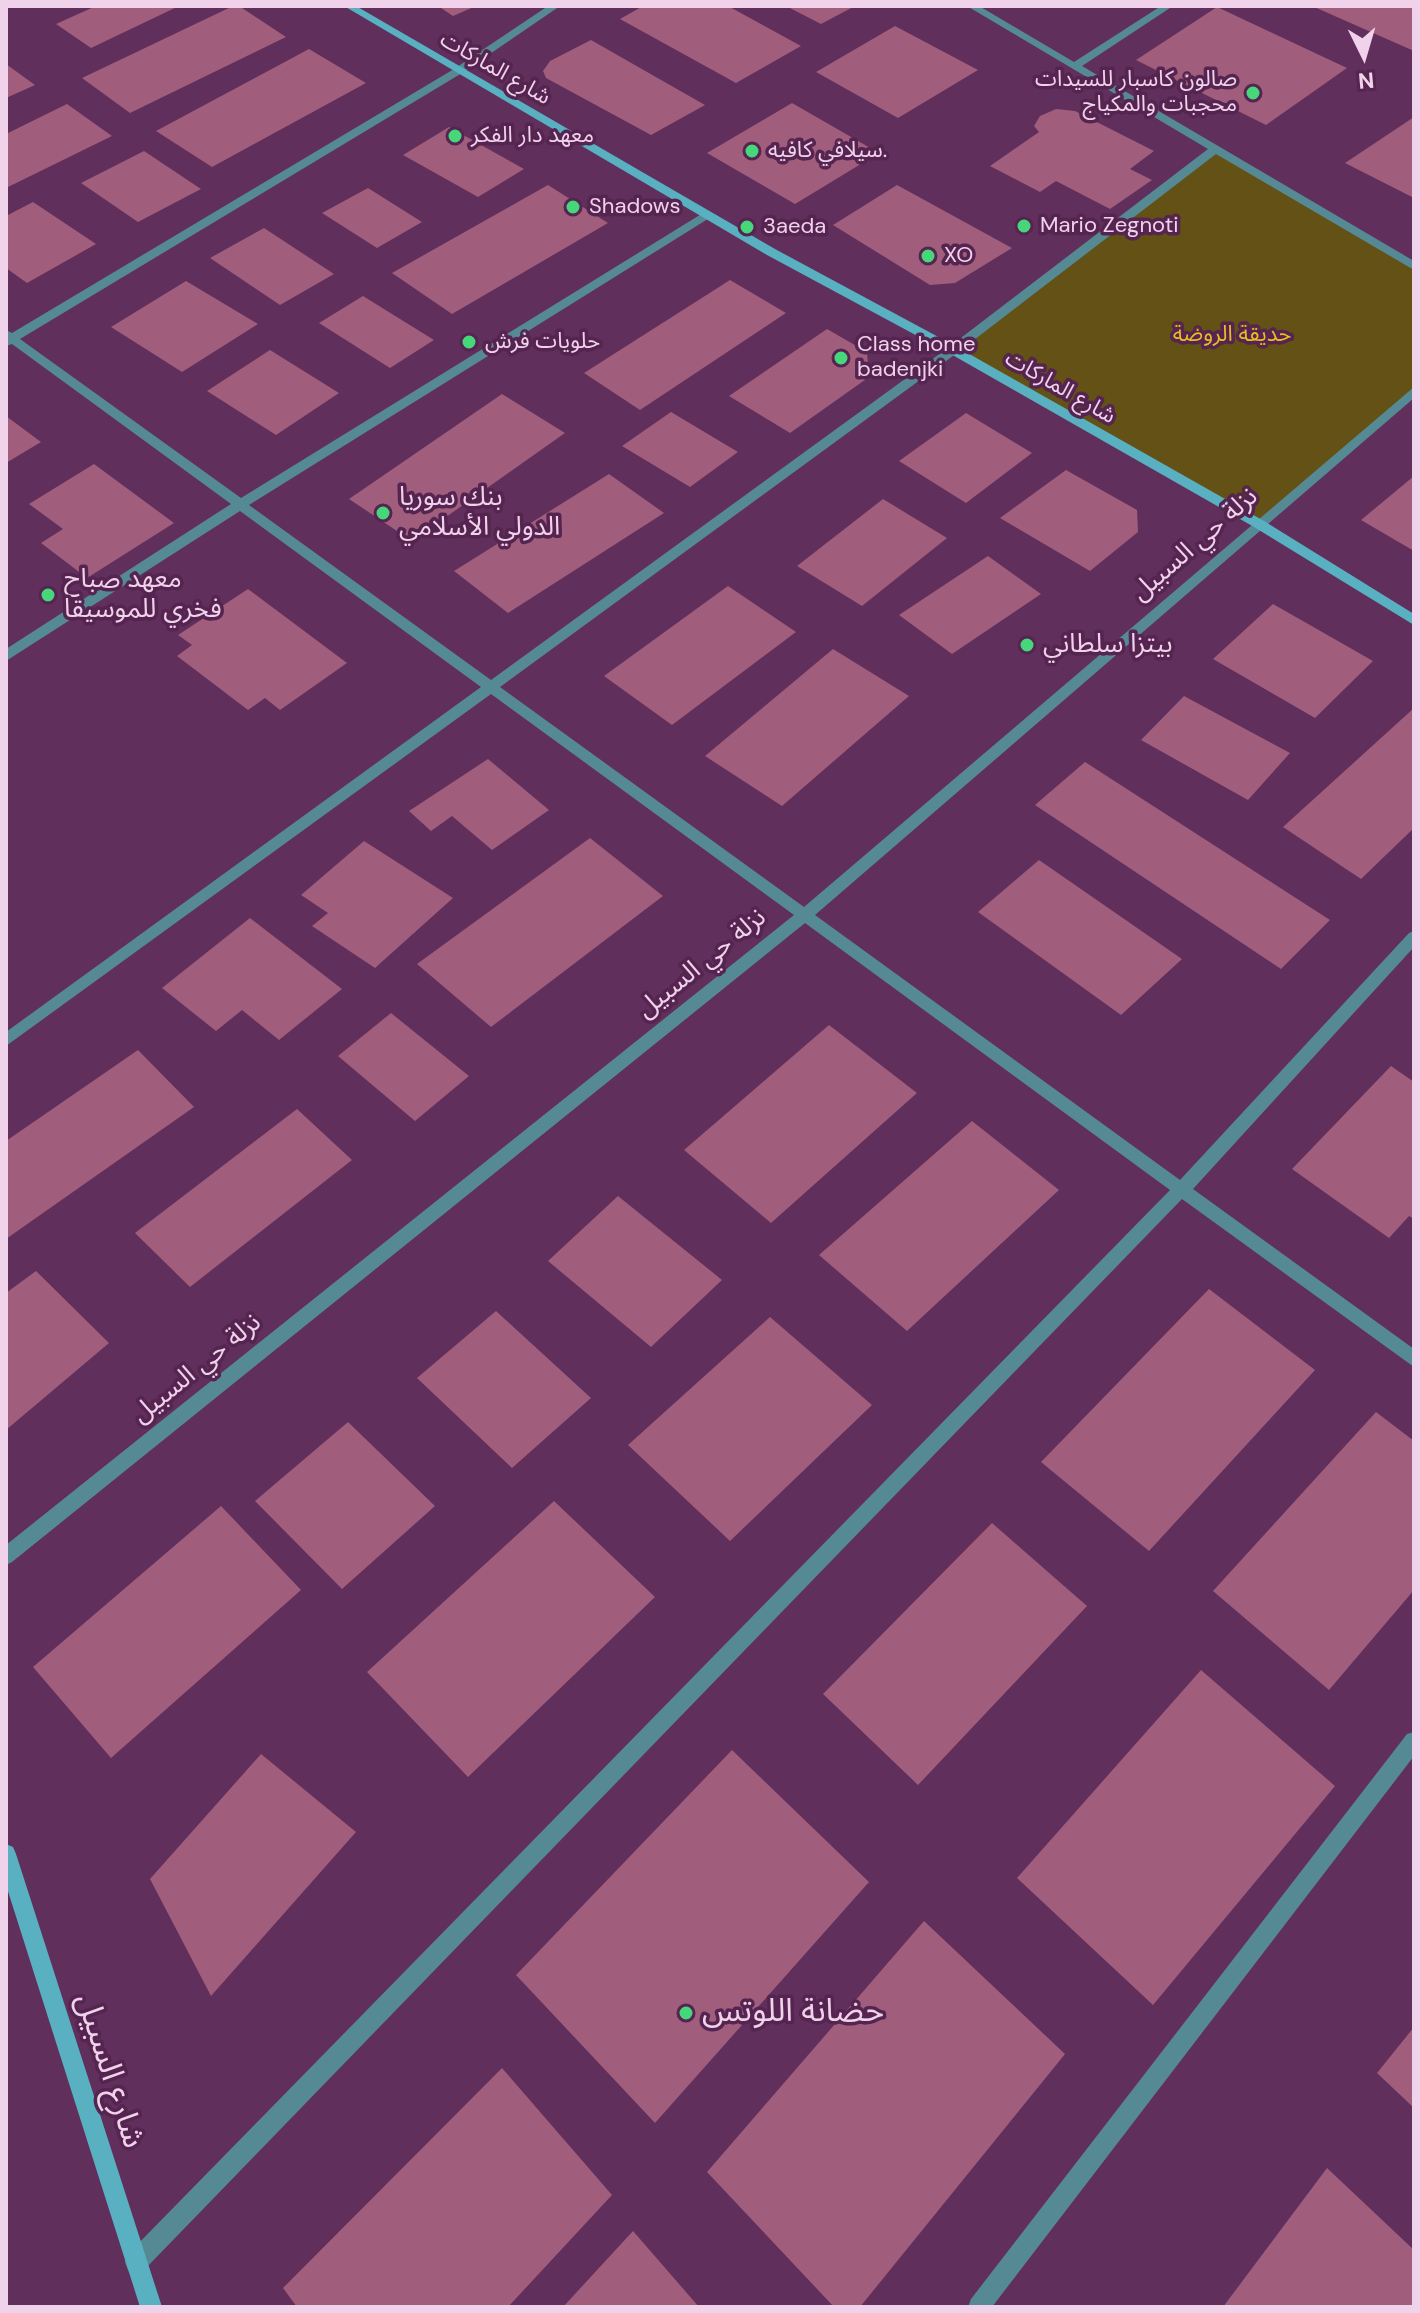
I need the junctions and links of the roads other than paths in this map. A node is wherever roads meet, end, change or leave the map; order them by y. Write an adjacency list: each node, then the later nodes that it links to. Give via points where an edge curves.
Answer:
1 (349, 6): 6 (street, شارع الماركات)
2 (555, 6): 6 (street)
3 (972, 6): 5 (street)
4 (1168, 6): 5 (street)
5 (1075, 66): 7 (street)
6 (458, 71): 8 (street, شارع الماركات); 10 (street)
7 (1215, 149): 9 (street); 11 (street)
8 (707, 215): 11 (street, شارع الماركات); 13 (street)
9 (1414, 266)
10 (8, 338): 13 (street)
11 (953, 350): 14 (street, شارع الماركات); 17 (street)
12 (1414, 391): 14 (street, نزلة حي السبيل)
13 (241, 504): 16 (street); 17 (street)
14 (1259, 524): 15 (street, شارع الماركات); 18 (street, نزلة حي السبيل)
15 (1414, 620)
16 (6, 656)
17 (494, 688): 18 (street); 20 (street)
18 (806, 914): 21 (street); 23 (street, نزلة حي السبيل)
19 (1414, 937): 21 (street)
20 (6, 1040)
21 (1182, 1189): 22 (street); 26 (street)
22 (1414, 1359)
23 (6, 1556)
24 (1414, 1741): 28 (street)
25 (6, 1854): 26 (street, شارع السبيل)
26 (136, 2262): 27 (street, شارع السبيل)
27 (151, 2307)
28 (979, 2307)

